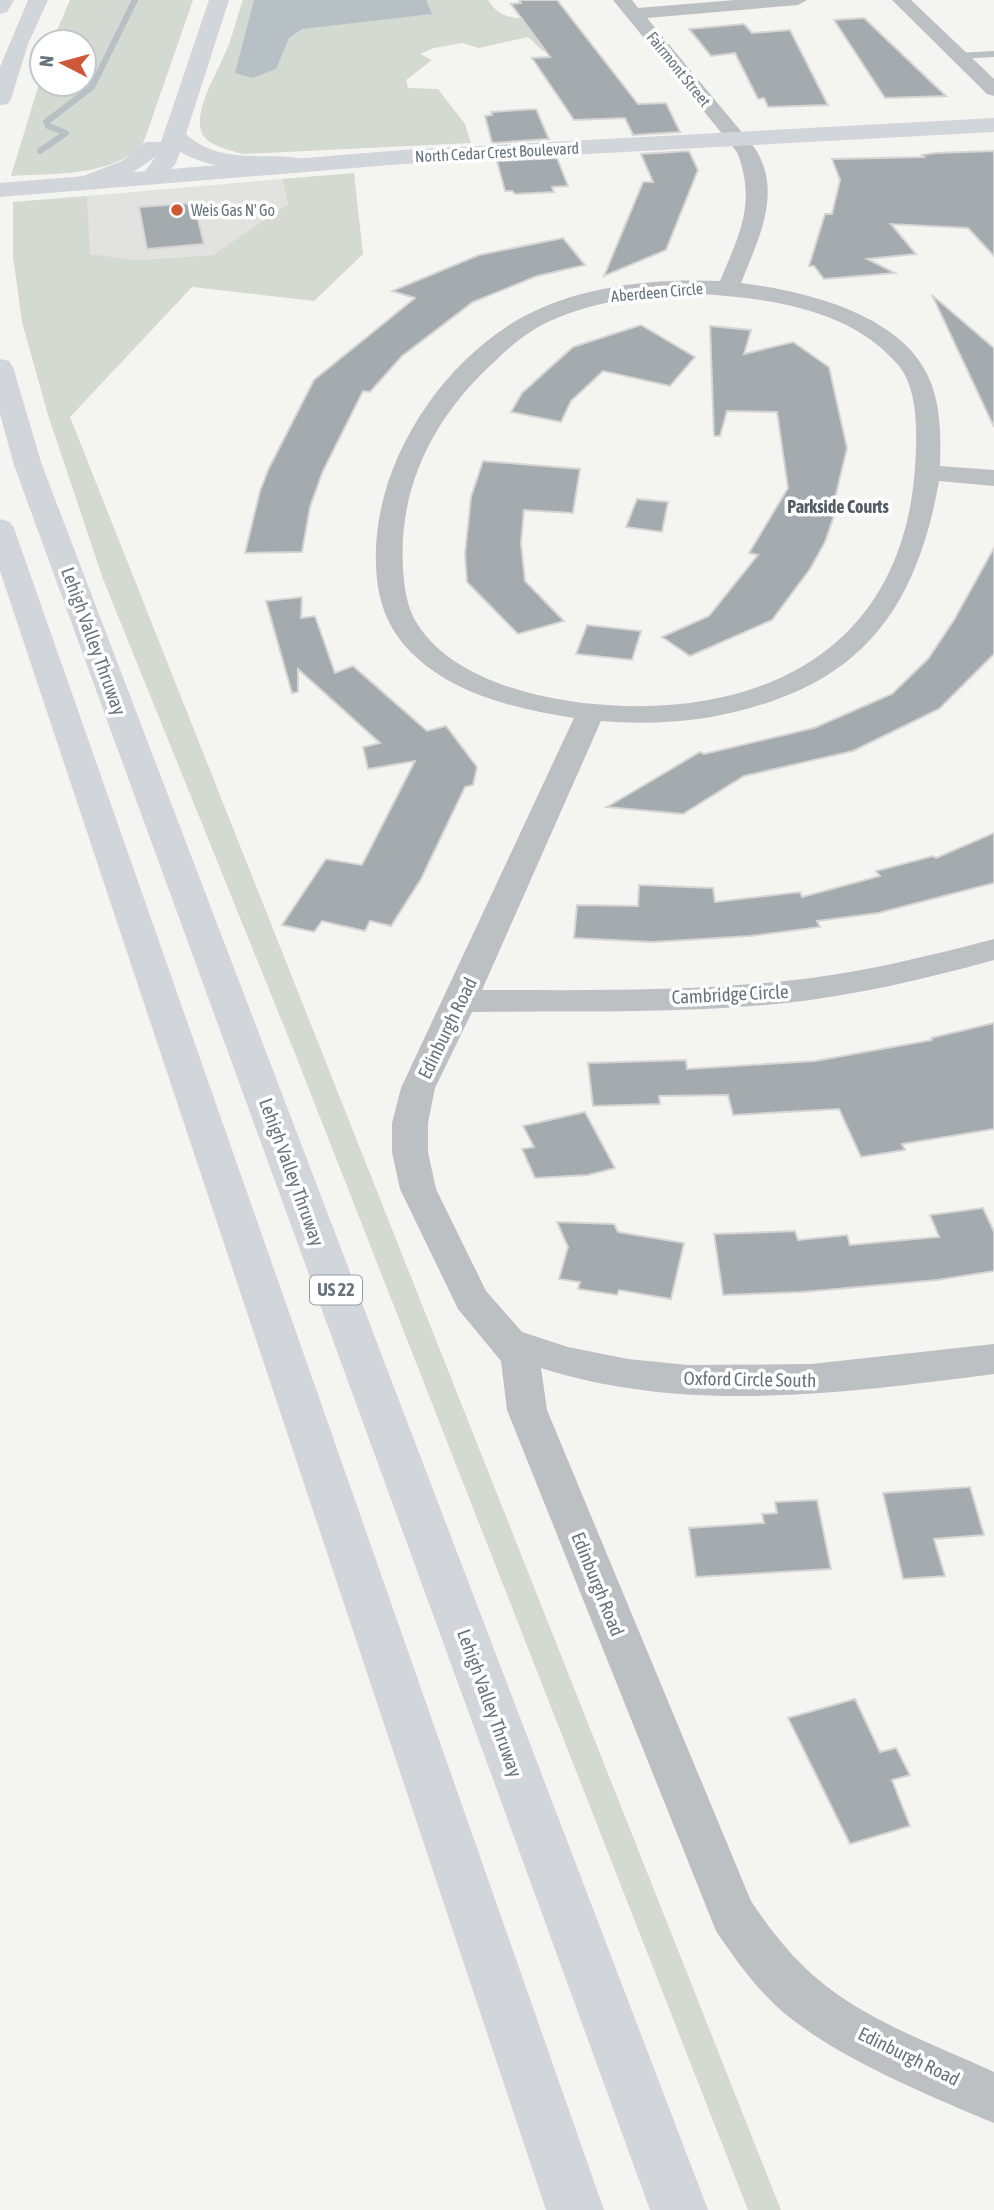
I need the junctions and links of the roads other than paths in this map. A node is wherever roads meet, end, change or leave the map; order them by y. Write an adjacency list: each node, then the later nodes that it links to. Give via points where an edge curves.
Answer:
1 (4, 0): 8 (main road)
2 (38, 0): 12 (main road)
3 (204, 0): 16 (main road)
4 (219, 0): 14 (main road)
5 (798, 0): 7 (street)
6 (901, 0): 10 (street)
7 (628, 7): 15 (street, Fairmont Street)
8 (0, 8)
9 (994, 54): 10 (lane)
10 (958, 56): 11 (street)
11 (994, 90)
12 (0, 99)
13 (994, 125): 15 (main road, North Cedar Crest Boulevard)
14 (174, 135): 17 (main road, via 185,146 214,158); 18 (main road, via 165,163)
15 (736, 138): 17 (main road, North Cedar Crest Boulevard); 21 (street, via 757,170 761,190)
16 (154, 147): 18 (main road, via 149,163); 19 (main road, via 130,166)
17 (302, 165): 18 (main road, North Cedar Crest Boulevard)
18 (152, 177): 19 (main road, North Cedar Crest Boulevard)
19 (86, 183): 20 (main road, North Cedar Crest Boulevard)
20 (0, 190)
21 (728, 288): 23 (street, via 826,310 876,334 897,350 918,379 923,398 929,429); 26 (street, Aberdeen Circle, via 629,291 578,302 530,322 479,361 447,395 401,473 388,531 388,562 394,602 419,645 473,681 548,706)
22 (0, 368): 33 (main road, Lehigh Valley Thruway / US 22, via 28,465)
23 (929, 473): 24 (street); 26 (street, via 924,506 899,575 848,650 827,666 765,695 723,705 649,714)
24 (994, 478)
25 (0, 528): 32 (main road)
26 (591, 712): 28 (street, Edinburgh Road)
27 (994, 949): 28 (street, Cambridge Circle, via 864,981 784,992 702,998)
28 (460, 1001): 29 (street, Edinburgh Road, via 418,1088 410,1123 410,1152 418,1189 471,1299)
29 (509, 1343): 30 (street, Oxford Circle South, via 558,1360 694,1380 788,1382); 31 (street, Edinburgh Road, via 520,1357 527,1410 733,1916 762,1958 807,2001 854,2030)
30 (994, 1359)
31 (994, 2098)
32 (575, 2210)
33 (679, 2210)

